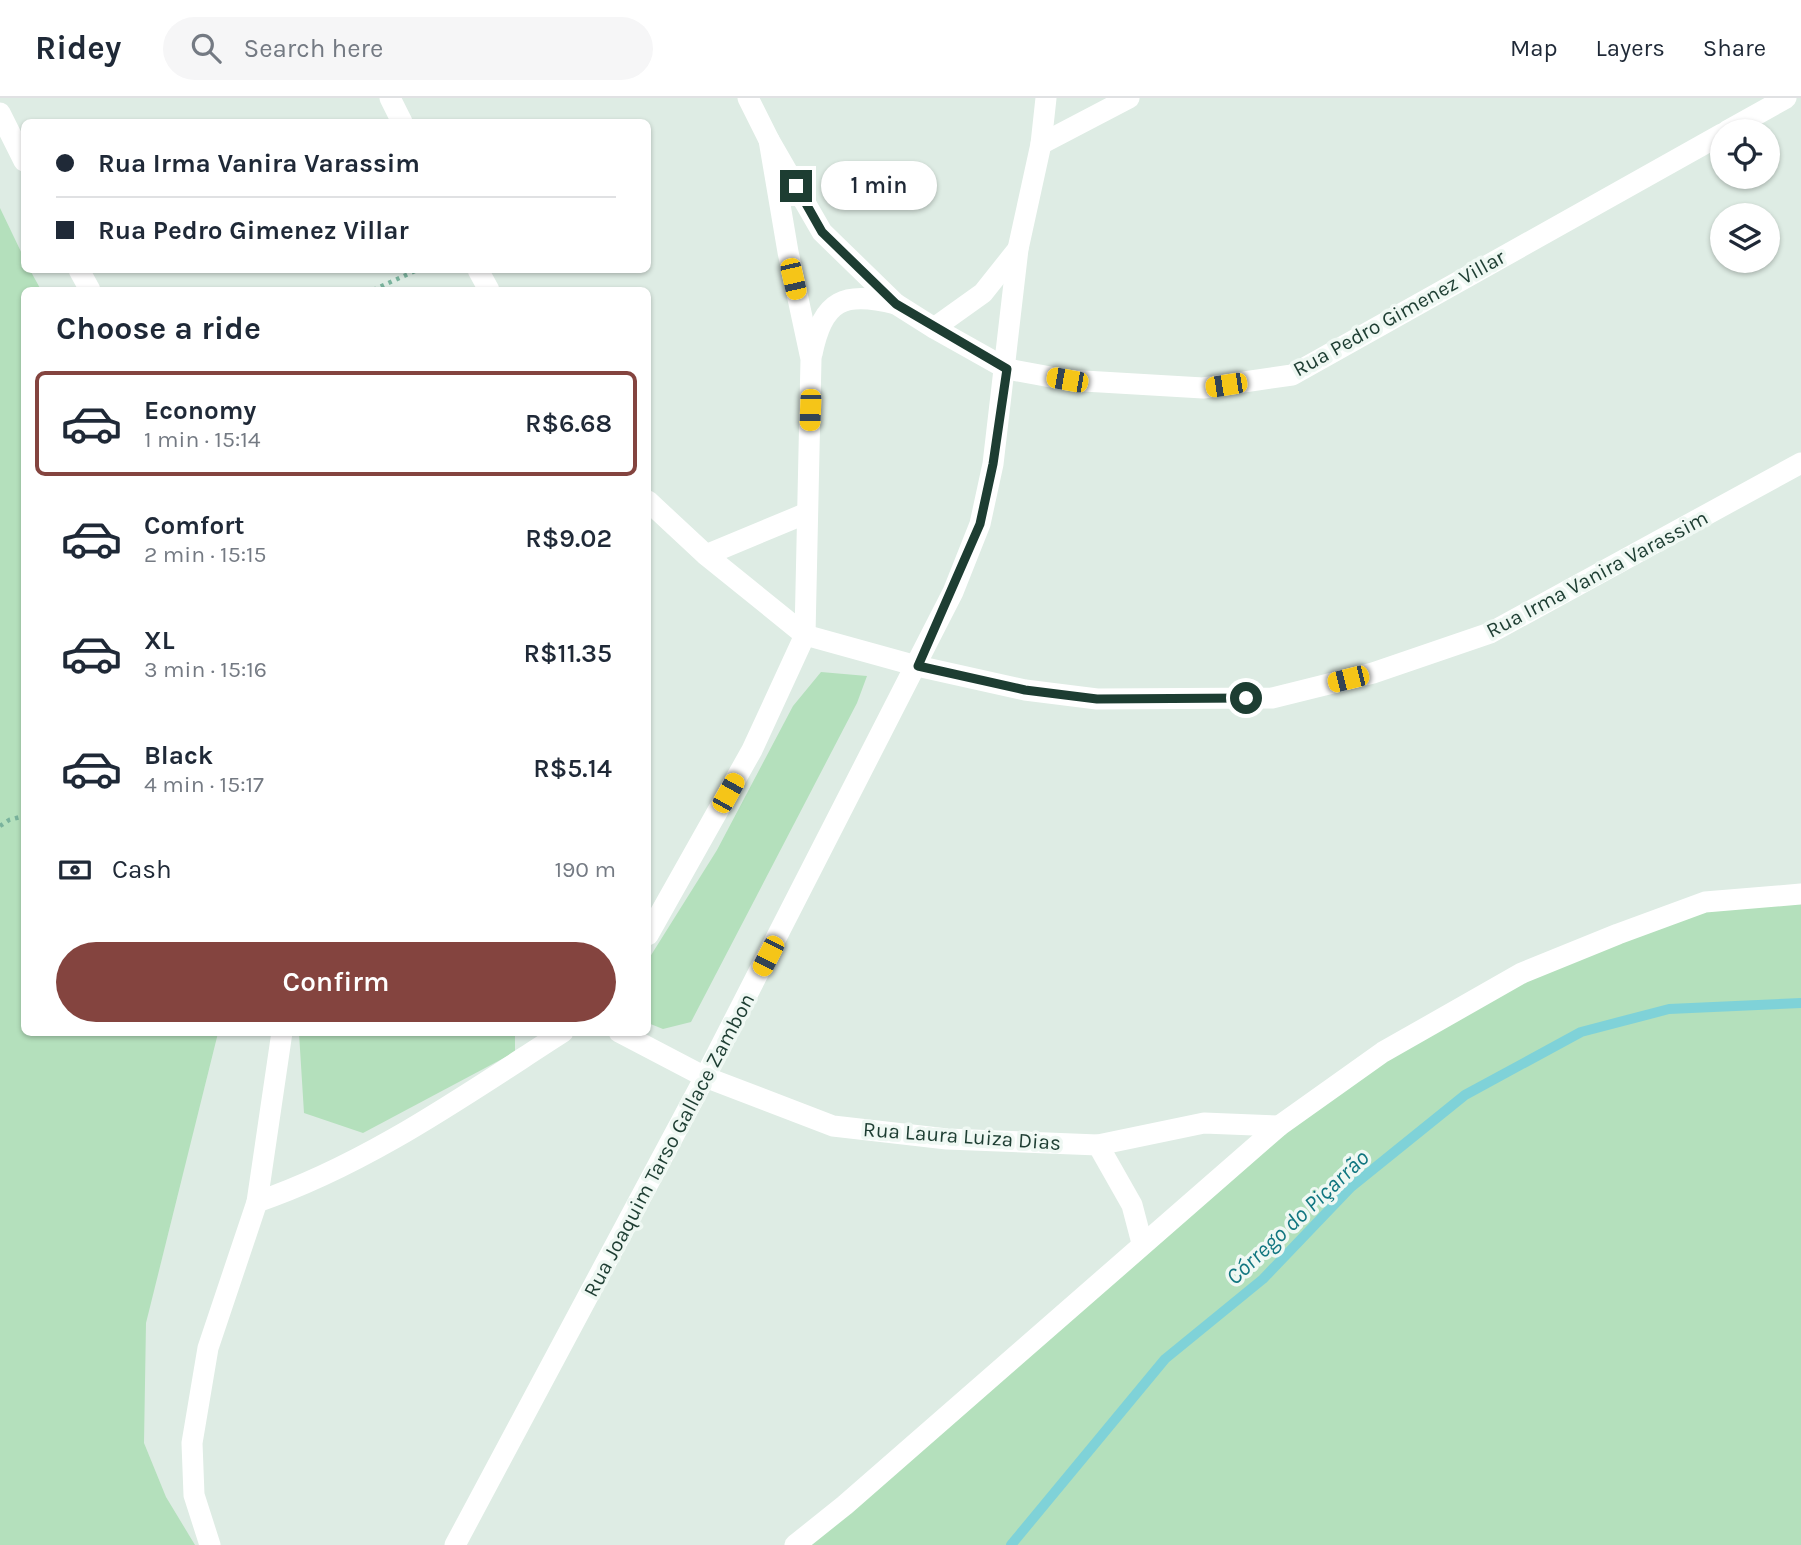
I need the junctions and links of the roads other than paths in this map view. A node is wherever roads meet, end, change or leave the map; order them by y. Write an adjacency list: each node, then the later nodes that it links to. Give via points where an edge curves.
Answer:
1 (390, 98): 7 (street)
2 (748, 98): 9 (street)
3 (1046, 98): 11 (street, Rua Joaquim Tarso Gallace Zambon)
4 (1129, 98): 11 (street)
5 (1786, 98): 8 (street)
6 (0, 113): 12 (street)
7 (400, 119)
8 (1748, 119)
9 (769, 140): 13 (street, Rua Pedro Gimenez Villar); 15 (street)
10 (1710, 141): 19 (street, Rua Pedro Gimenez Villar, via 1292,375 1203,388 1067,380)
11 (1041, 144): 14 (street, Rua Joaquim Tarso Gallace Zambon)
12 (21, 155)
13 (822, 232): 15 (street, via 797,238); 16 (street, Rua Pedro Gimenez Villar)
14 (1018, 249): 17 (street, via 983,293); 19 (street, Rua Joaquim Tarso Gallace Zambon)
15 (788, 252): 18 (street)
16 (896, 304): 17 (street, Rua Pedro Gimenez Villar); 18 (street, via 869,298 840,303 826,312)
17 (934, 328): 19 (street, Rua Pedro Gimenez Villar)
18 (811, 359): 22 (street)
19 (1007, 369): 25 (street, Rua Joaquim Tarso Gallace Zambon, via 980,524)
20 (1801, 463): 25 (street, Rua Irma Vanira Varassim, via 1490,634 1373,673 1272,698 1097,699 1025,690)
21 (651, 504): 23 (street, Rua Irma Vanira Varassim)
22 (807, 513): 23 (street); 24 (street)
23 (706, 555): 24 (street, Rua Irma Vanira Varassim)
24 (804, 635): 25 (street, Rua Irma Vanira Varassim); 27 (street, via 752,750)
25 (918, 666): 31 (street, Rua Joaquim Tarso Gallace Zambon)
26 (1801, 894): 32 (street, via 1705,902 1522,973 1383,1052)
27 (651, 930)
28 (281, 1036): 34 (street)
29 (557, 1036): 34 (street, via 411,1129 300,1187)
30 (627, 1036): 31 (street, Rua Laura Luiza Dias)
31 (705, 1077): 33 (street, Rua Laura Luiza Dias, via 833,1126 947,1139); 37 (street, Rua Joaquim Tarso Gallace Zambon)
32 (1279, 1126): 33 (street, Rua Laura Luiza Dias, via 1204,1123); 35 (street)
33 (1098, 1145): 35 (street, via 1132,1205)
34 (257, 1202): 36 (street, via 208,1348 192,1443 194,1495)
35 (1142, 1243): 38 (street)
36 (210, 1545)
37 (455, 1545)
38 (795, 1545)

